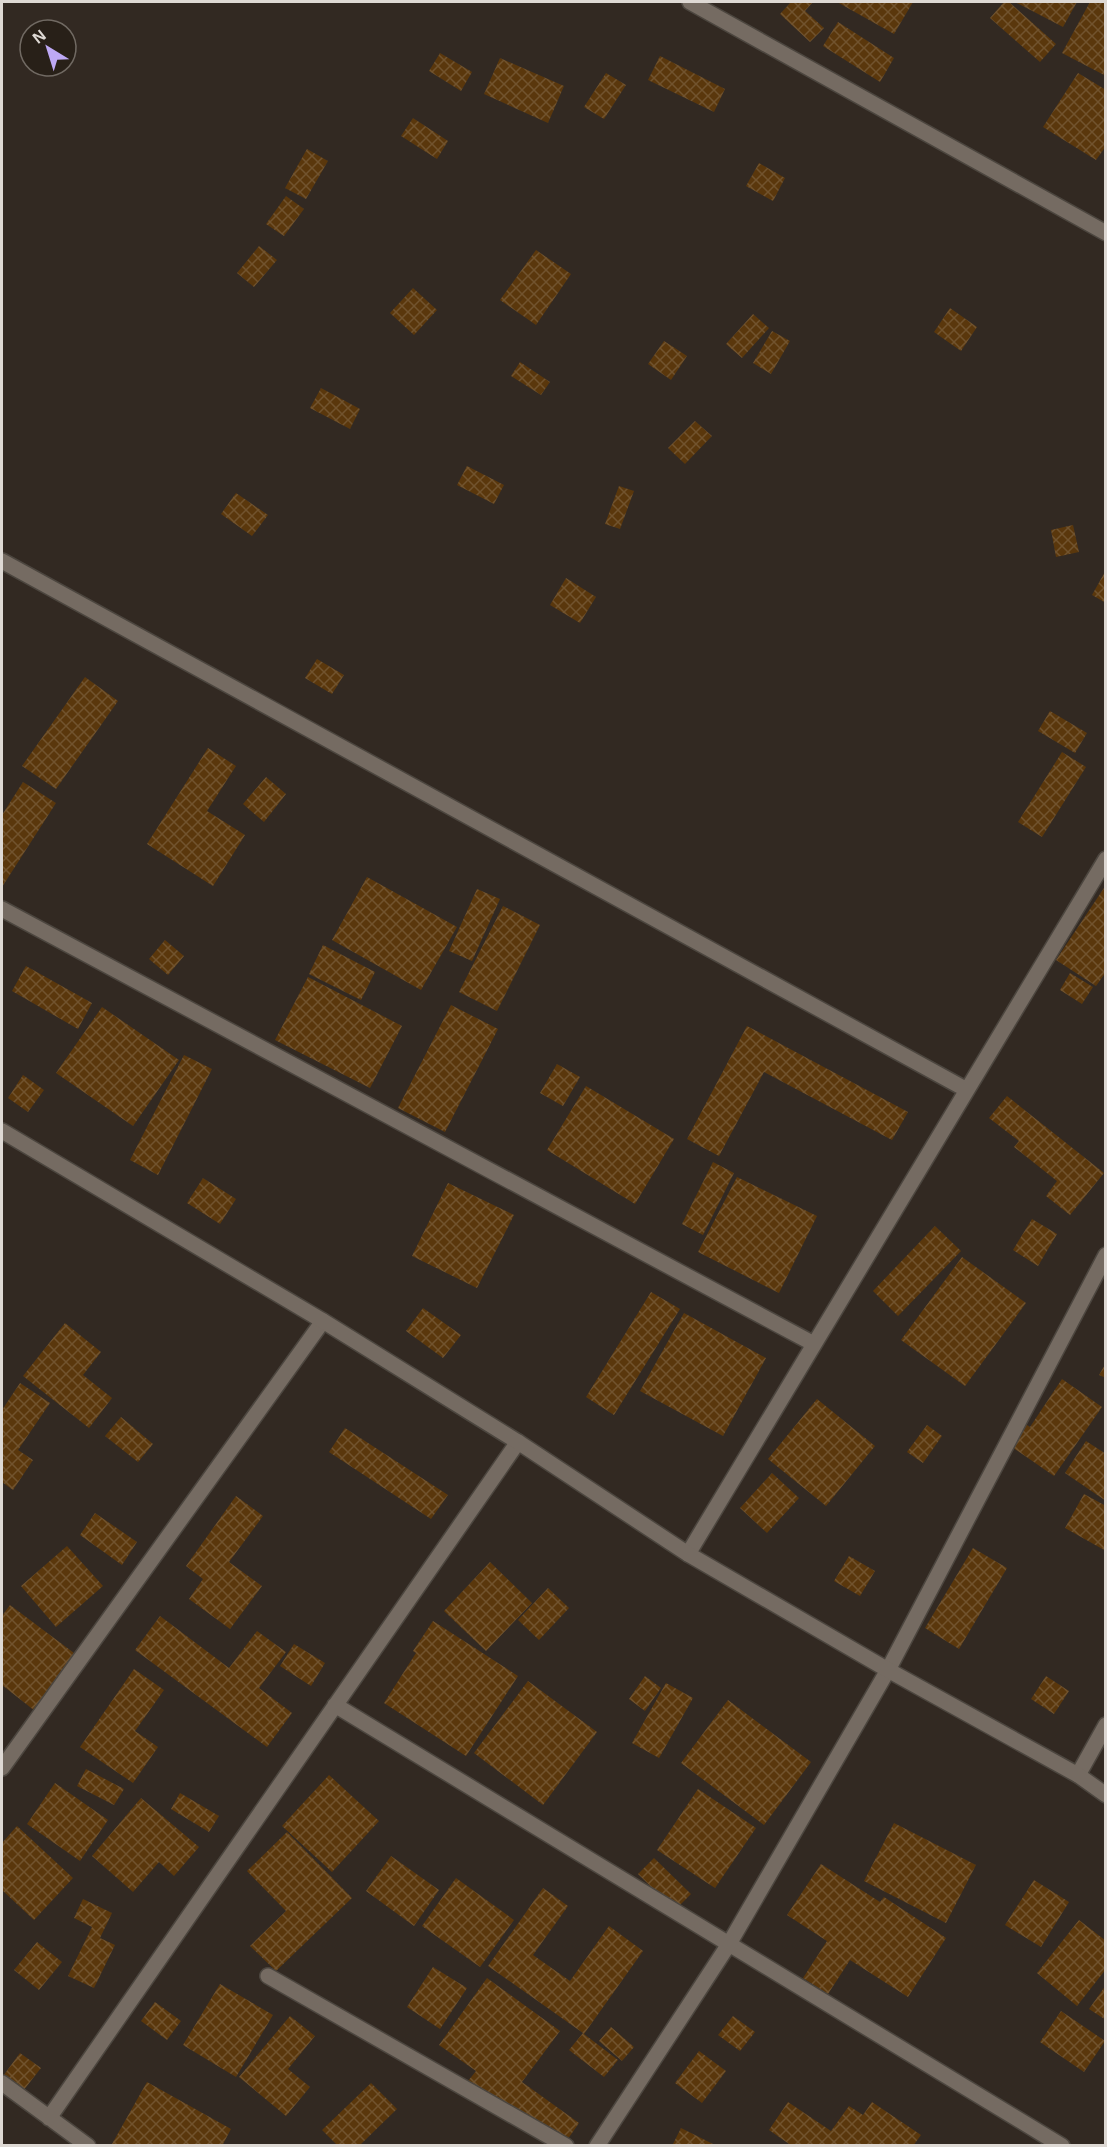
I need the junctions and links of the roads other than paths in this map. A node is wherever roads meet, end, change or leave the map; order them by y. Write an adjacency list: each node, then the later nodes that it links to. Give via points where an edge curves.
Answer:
1 (690, 2): 2 (street)
2 (1106, 232)
3 (2, 561): 6 (street)
4 (1106, 859): 6 (street)
5 (2, 909): 10 (street)
6 (966, 1090): 10 (street)
7 (2, 1131): 9 (street)
8 (1106, 1255): 13 (street)
9 (323, 1321): 11 (street); 16 (street)
10 (814, 1344): 12 (street)
11 (518, 1442): 12 (street); 14 (street)
12 (688, 1554): 13 (street)
13 (888, 1670): 17 (street); 19 (street)
14 (335, 1705): 19 (street); 22 (street)
15 (1106, 1725): 17 (street)
16 (2, 1768)
17 (1078, 1775): 18 (street)
18 (1106, 1795)
19 (729, 1944): 25 (street); 26 (street)
20 (268, 1976): 24 (street)
21 (2, 2083): 22 (street)
22 (49, 2118): 23 (street)
23 (86, 2145)
24 (566, 2145)
25 (597, 2145)
26 (1062, 2145)

